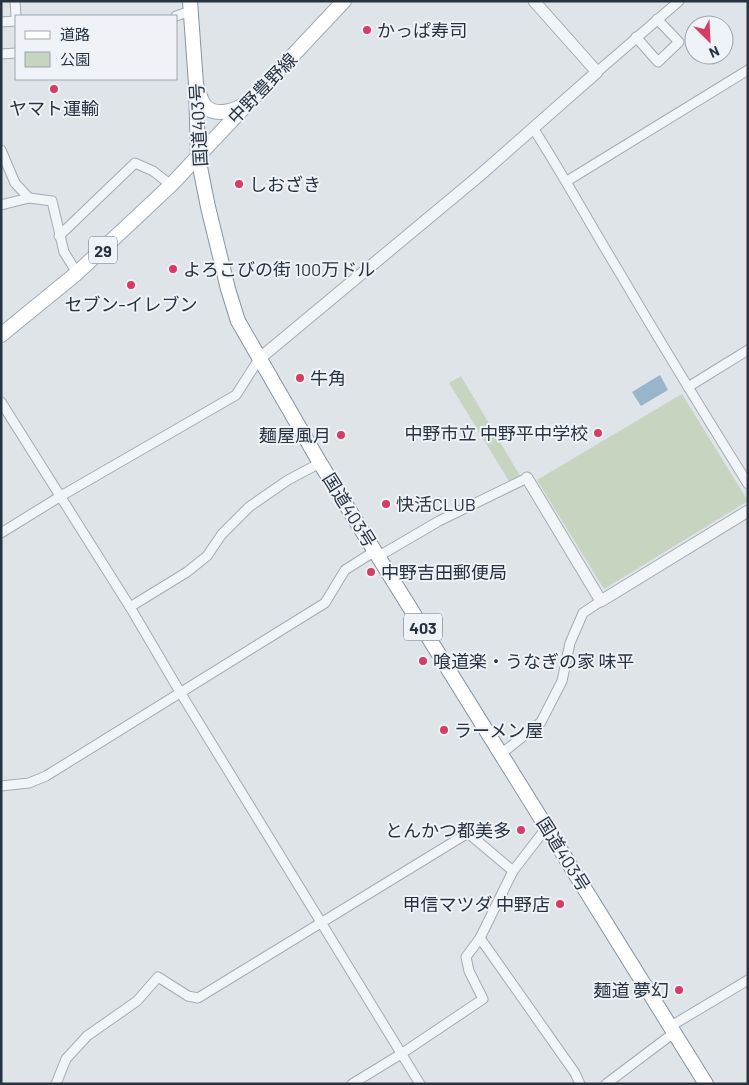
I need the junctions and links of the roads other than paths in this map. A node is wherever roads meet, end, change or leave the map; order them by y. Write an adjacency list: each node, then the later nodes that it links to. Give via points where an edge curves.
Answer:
1 (15, 1): 6 (street)
2 (344, 1): 17 (main road, 中野豊野線 / 29)
3 (534, 1): 15 (street)
4 (679, 1): 8 (street)
5 (191, 6): 7 (street); 16 (main road, 国道403号 / 403)
6 (16, 15)
7 (178, 15)
8 (657, 18): 11 (street); 11 (street, via 680,42 658,62)
9 (15, 21): 10 (street)
10 (1, 22)
11 (636, 38): 15 (street)
12 (15, 53): 13 (street)
13 (1, 54)
14 (748, 70): 21 (street)
15 (597, 72): 18 (street)
16 (196, 84): 17 (main road, via 204,105 213,110 234,110); 20 (main road, 国道403号 / 403)
17 (248, 102): 20 (main road, 中野豊野線 / 29)
18 (533, 128): 21 (street); 29 (street)
19 (2, 148): 23 (street, via 15,183)
20 (198, 157): 22 (main road, 中野豊野線 / 29); 29 (main road, 国道403号 / 403, via 228,289 238,321)
21 (567, 181): 30 (street)
22 (171, 185): 25 (street, via 153,171 135,163); 26 (main road, 中野豊野線 / 29)
23 (29, 198): 24 (street); 25 (street, via 52,201)
24 (1, 205)
25 (59, 236): 26 (street, via 64,252)
26 (77, 273): 27 (main road, 中野豊野線 / 29)
27 (1, 335)
28 (748, 350): 30 (street)
29 (258, 359): 32 (main road, 国道403号 / 403); 35 (street, via 236,395)
30 (688, 388): 34 (street)
31 (1, 402): 35 (street)
32 (320, 463): 38 (main road, 国道403号 / 403); 40 (street, via 249,507 222,534 207,556)
33 (527, 478): 38 (street); 39 (street)
34 (748, 484)
35 (61, 496): 37 (street); 40 (street)
36 (748, 511): 39 (street)
37 (1, 533)
38 (377, 554): 41 (street, via 345,570 325,603); 42 (main road, 国道403号 / 403)
39 (601, 602): 42 (street, via 583,613 570,643 562,681 541,722)
40 (130, 607): 41 (street)
41 (180, 692): 43 (street, via 46,776 29,783); 46 (street)
42 (501, 754): 44 (main road, 国道403号 / 403)
43 (1, 786)
44 (547, 828): 45 (street); 49 (main road, 国道403号 / 403)
45 (513, 871): 46 (street, via 468,833); 47 (street)
46 (322, 922): 50 (street); 52 (street, via 198,998 188,996 158,977 137,1001 87,1036 66,1059)
47 (480, 938): 50 (street, via 466,957 483,999); 55 (street)
48 (748, 980): 49 (street)
49 (673, 1029): 51 (main road, 国道403号 / 403); 56 (street)
50 (401, 1054): 53 (street); 54 (street)
51 (703, 1081)
52 (56, 1084)
53 (352, 1084)
54 (420, 1084)
55 (580, 1084)
56 (606, 1084)

